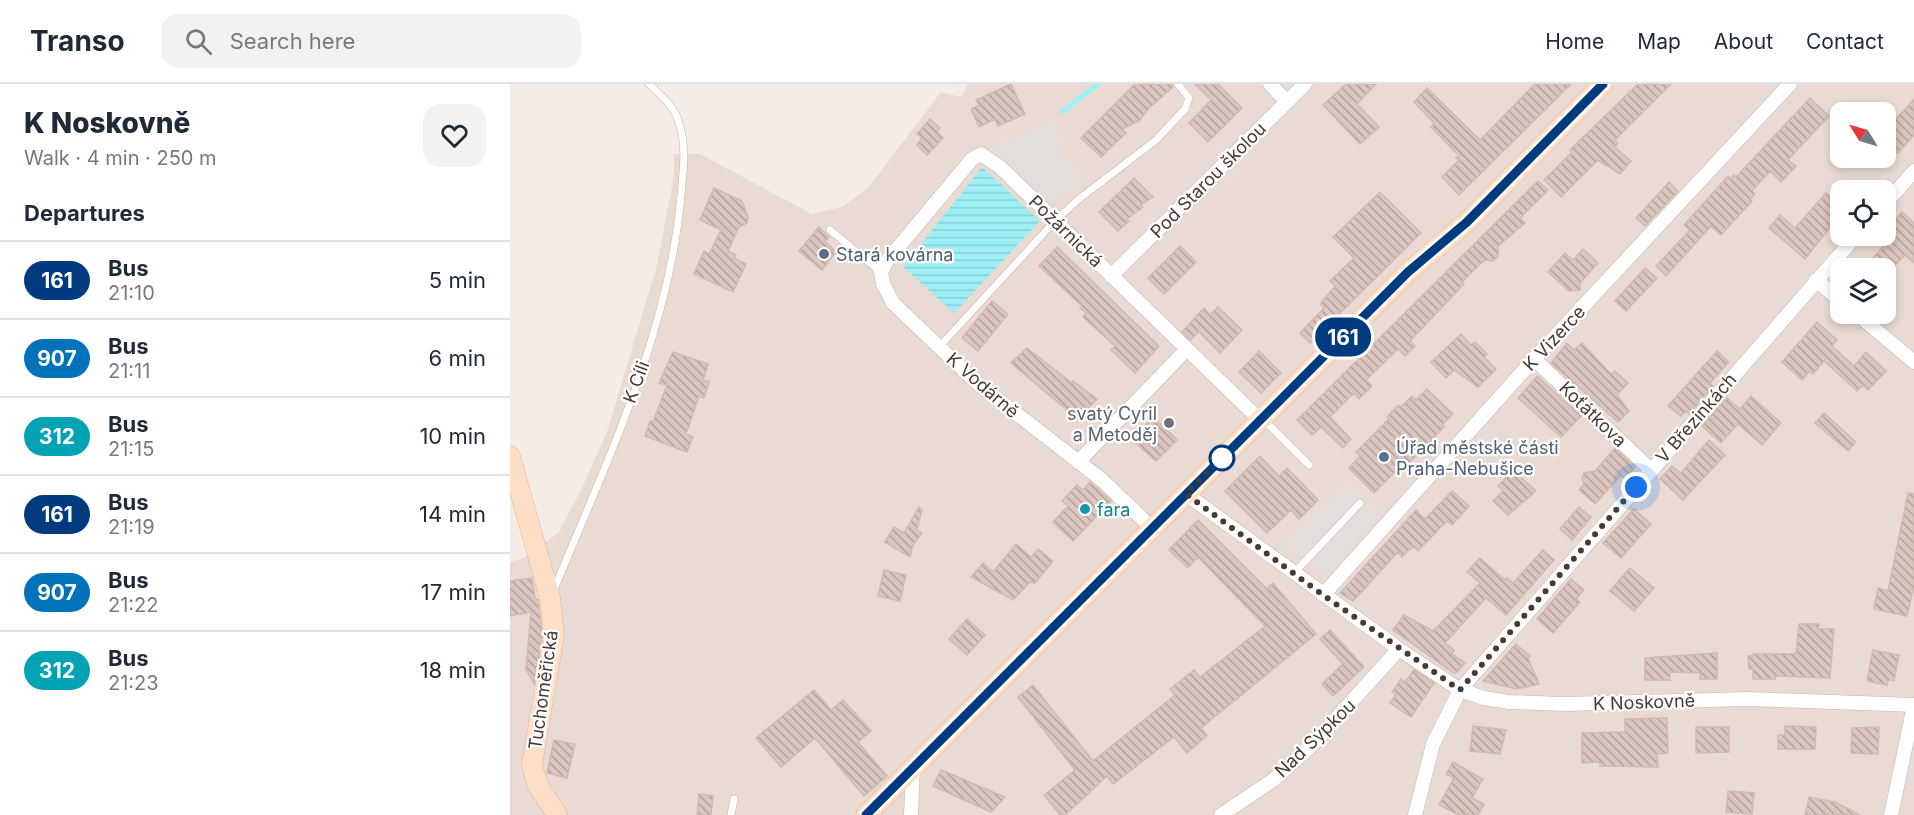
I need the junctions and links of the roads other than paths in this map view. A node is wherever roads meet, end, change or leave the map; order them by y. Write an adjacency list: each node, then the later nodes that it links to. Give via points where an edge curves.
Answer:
1 (649, 84): 32 (lane, K Cíli, via 666,98 679,122 685,156 677,241 655,330 617,436)
2 (1179, 84): 10 (lane, via 1189,98 1185,109 1156,140)
3 (1270, 84): 7 (street)
4 (1305, 84): 7 (street, Pod Starou školou)
5 (1603, 84): 22 (street, via 1467,222 1408,272)
6 (1790, 84): 20 (street, K Vizerce)
7 (1287, 102): 14 (street, Pod Starou školou)
8 (1914, 171): 9 (street)
9 (1896, 191)
10 (1055, 221): 13 (street, Požárnická, via 1000,167 981,154 972,159); 14 (street, Požárnická); 18 (lane)
11 (830, 230): 13 (lane)
12 (1847, 246): 15 (street, V Březinkách)
13 (881, 272): 18 (street, K Vodárně, via 893,303)
14 (1112, 276): 19 (street, Požárnická)
15 (1816, 280): 16 (street); 26 (street, V Březinkách)
16 (1830, 292)
17 (1869, 324): 21 (street)
18 (939, 347): 24 (street, K Vodárně, via 977,383)
19 (1187, 349): 22 (street, Požárnická); 24 (street)
20 (1534, 359): 26 (street, Koťátkova); 31 (street, K Vizerce)
21 (1914, 362)
22 (1261, 419): 25 (lane); 27 (street)
23 (510, 456): 32 (street, Tuchoměřická)
24 (1078, 462): 29 (street, K Vodárně)
25 (1309, 465)
26 (1651, 470): 34 (street, V Březinkách)
27 (1186, 494): 29 (street); 30 (street, K Noskovně)
28 (1360, 502): 30 (lane)
29 (1152, 528): 36 (street)
30 (1294, 573): 31 (street, K Noskovně)
31 (1323, 595): 33 (street, K Noskovně)
32 (550, 598): 38 (street, Tuchoměřická, via 554,635 532,765 537,784)
33 (1399, 649): 34 (street, K Noskovně); 42 (street, Nad Sýpkou, via 1313,744 1273,780)
34 (1460, 690): 35 (street, K Noskovně, via 1509,702 1564,704 1748,699); 43 (street, V Březinkách, via 1433,744)
35 (1914, 705): 44 (street)
36 (912, 769): 40 (street); 41 (street)
37 (734, 799): 39 (lane)
38 (557, 815)
39 (731, 815)
40 (866, 815)
41 (911, 815)
42 (1221, 815)
43 (1415, 815)
44 (1891, 815)

